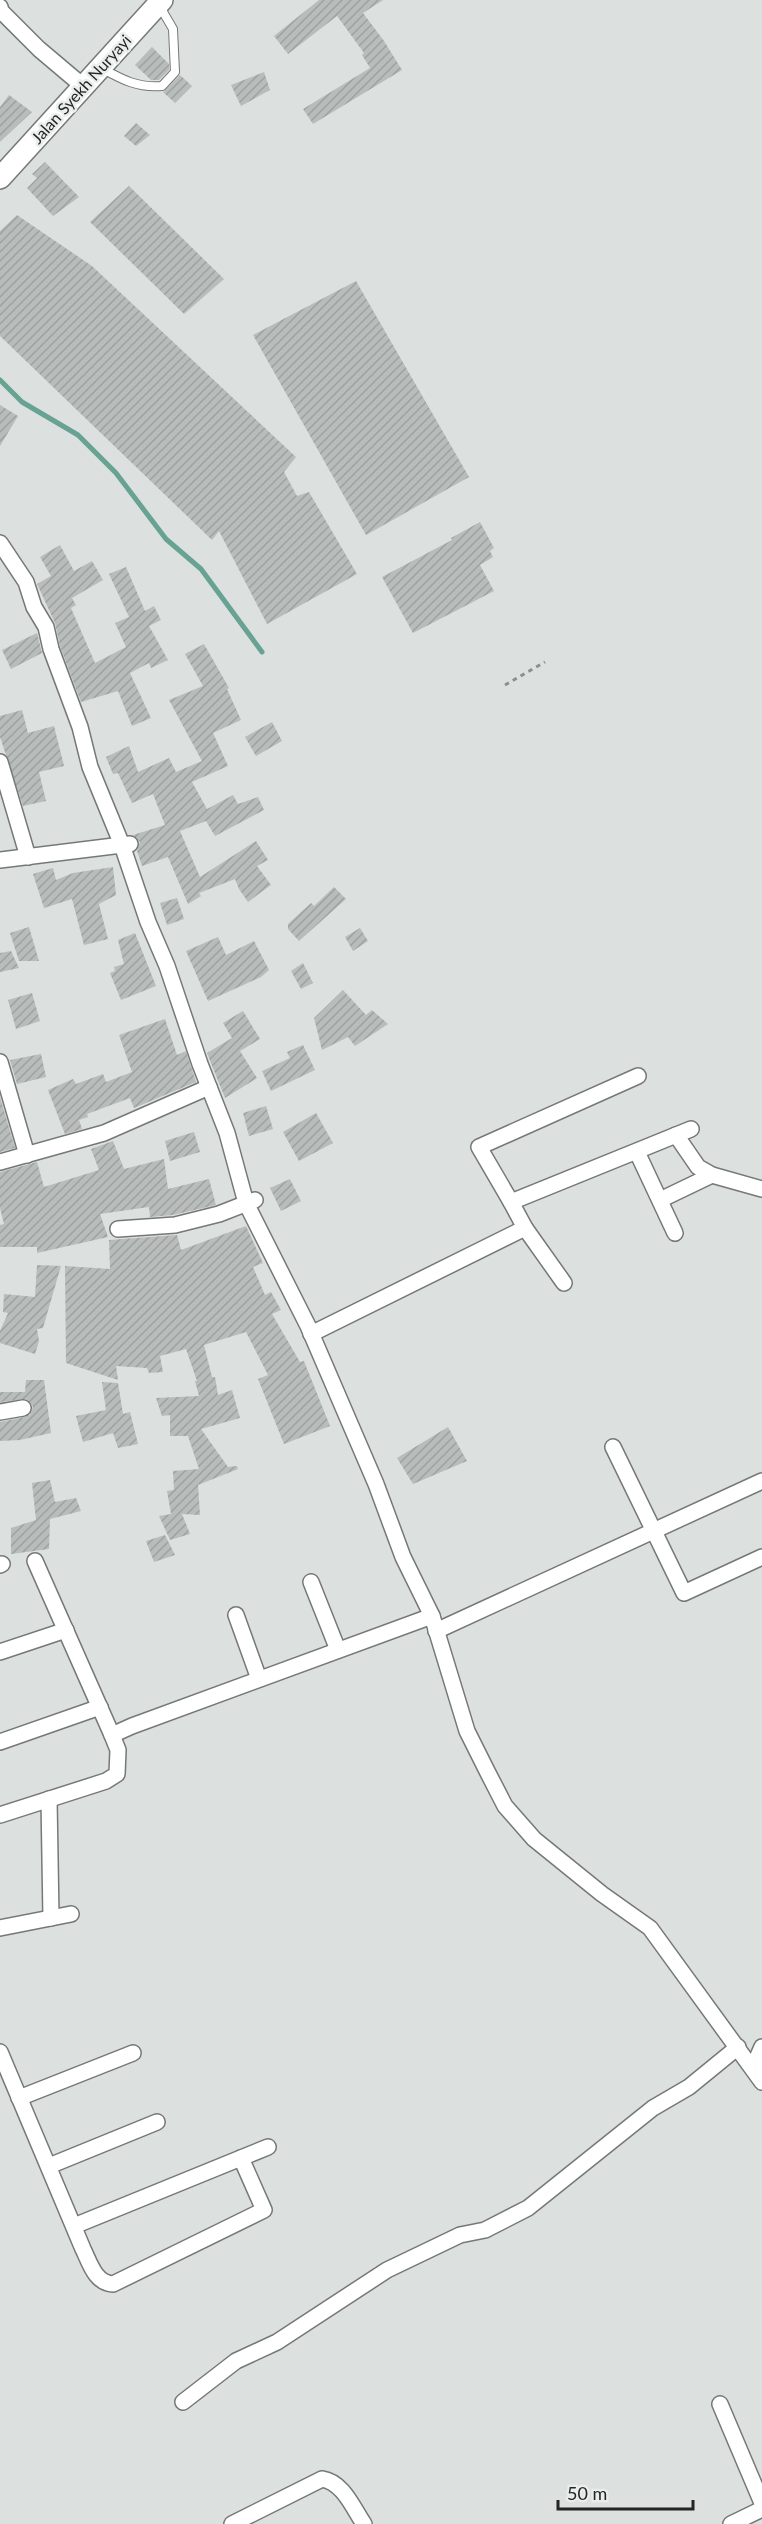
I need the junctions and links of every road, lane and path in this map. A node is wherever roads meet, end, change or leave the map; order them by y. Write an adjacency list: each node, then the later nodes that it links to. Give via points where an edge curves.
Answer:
1 (160, 2): 3 (main road, Jalan Syekh Nuryayi); 3 (lane, via 173,29 175,72 162,86 146,87 127,83)
2 (0, 7): 4 (street, via 39,49)
3 (101, 68): 4 (main road, Jalan Syekh Nuryayi)
4 (84, 87): 5 (main road, Jalan Syekh Nuryayi)
5 (0, 178)
6 (0, 543): 10 (street, via 26,582 45,627 90,767)
7 (545, 662): 8 (path)
8 (505, 685)
9 (0, 762): 11 (street)
10 (126, 844): 11 (street); 15 (street, via 148,922)
11 (28, 856): 12 (street)
12 (0, 860)
13 (0, 1062): 19 (street)
14 (638, 1076): 25 (street, via 479,1147)
15 (209, 1087): 19 (street, via 104,1133); 24 (street)
16 (691, 1129): 17 (street)
17 (676, 1135): 18 (street); 21 (street, via 698,1167)
18 (637, 1152): 23 (street); 25 (street)
19 (27, 1155): 20 (street)
20 (0, 1162)
21 (712, 1175): 22 (street); 23 (street)
22 (762, 1189)
23 (660, 1200): 28 (street)
24 (250, 1201): 27 (street, via 175,1225); 30 (street, via 257,1229)
25 (511, 1202): 26 (street)
26 (525, 1228): 29 (street); 30 (street)
27 (118, 1229)
28 (675, 1233)
29 (564, 1283)
30 (311, 1334): 40 (street, via 403,1557)
31 (23, 1408): 32 (street)
32 (0, 1412)
33 (613, 1448): 35 (street)
34 (762, 1481): 35 (street)
35 (654, 1531): 36 (street, via 684,1593); 42 (street)
36 (762, 1557)
37 (35, 1561): 41 (street)
38 (311, 1582): 43 (street)
39 (236, 1615): 45 (street)
40 (432, 1616): 42 (street); 43 (street)
41 (66, 1630): 44 (street); 46 (street)
42 (436, 1631): 54 (street, via 467,1731 505,1806 534,1839 650,1928)
43 (338, 1650): 45 (street)
44 (0, 1652)
45 (259, 1679): 47 (street)
46 (100, 1707): 47 (street); 48 (street)
47 (112, 1735): 49 (street, via 117,1750 117,1774 106,1782)
48 (0, 1742)
49 (49, 1799): 50 (street); 52 (street)
50 (0, 1815)
51 (71, 1914): 52 (street)
52 (51, 1918): 53 (street)
53 (0, 1928)
54 (738, 2047): 58 (street); 65 (street, via 690,2087 653,2108 528,2208 387,2270 277,2342 236,2361)
55 (762, 2047): 58 (street, via 758,2056)
56 (0, 2052): 59 (street)
57 (133, 2053): 59 (street)
58 (760, 2078)
59 (19, 2098): 63 (street)
60 (157, 2122): 63 (street)
61 (268, 2147): 62 (street)
62 (241, 2158): 64 (street); 64 (street, via 264,2210 113,2284 97,2277)
63 (49, 2166): 64 (street)
64 (74, 2226)
65 (183, 2402)
66 (720, 2404): 67 (street)
67 (762, 2502)
68 (762, 2510): 71 (street)
69 (232, 2524): 70 (street, via 322,2479 340,2488)
70 (364, 2524)
71 (731, 2524)

